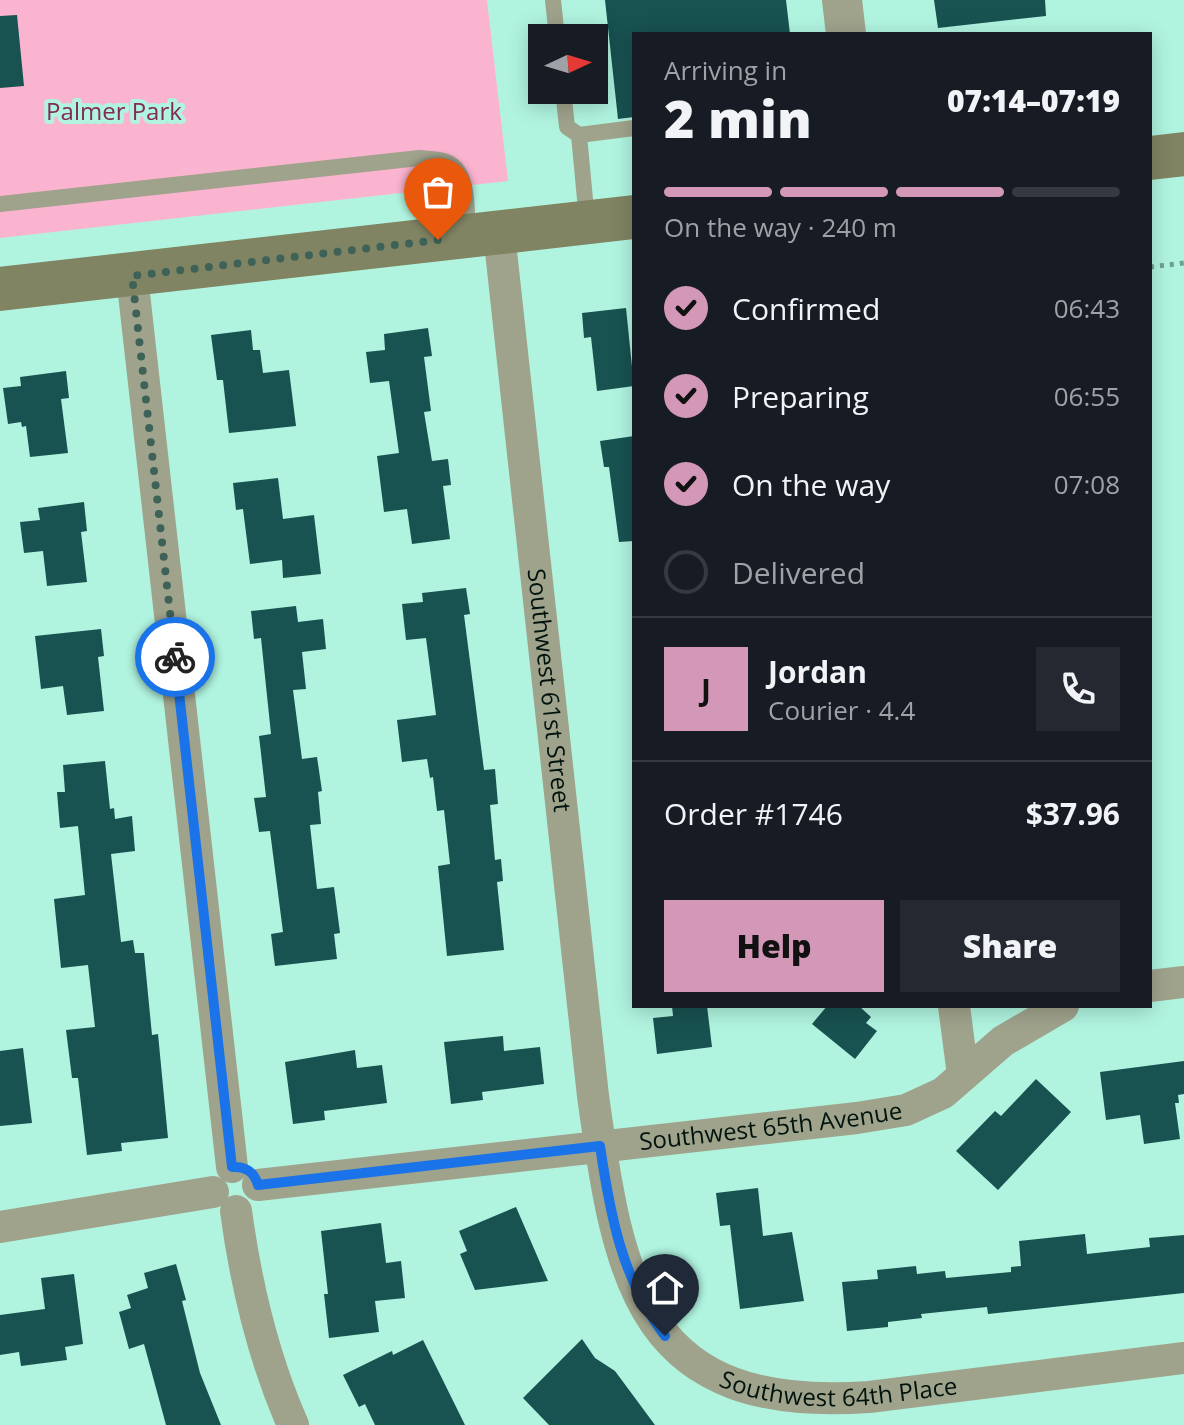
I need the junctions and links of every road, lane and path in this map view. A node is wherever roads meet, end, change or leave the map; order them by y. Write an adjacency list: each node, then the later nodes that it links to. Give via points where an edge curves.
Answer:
1 (553, 0): 3 (lane)
2 (842, 0): 4 (street)
3 (556, 24)
4 (846, 32)
5 (565, 104): 7 (lane, via 567,127)
6 (632, 128): 7 (lane)
7 (579, 135): 12 (lane)
8 (1184, 154): 9 (main road)
9 (1152, 158)
10 (0, 204): 13 (lane, via 419,158 447,162 459,171)
11 (632, 217): 12 (main road)
12 (588, 223): 13 (main road)
13 (484, 235): 16 (main road); 23 (street, Southwest 61st Street)
14 (1184, 263): 15 (path)
15 (1152, 267)
16 (132, 276): 17 (main road); 24 (street)
17 (0, 289)
18 (1184, 982): 19 (street)
19 (1152, 986)
20 (954, 1008): 22 (street)
21 (1060, 1008): 22 (street, Southwest 65th Avenue, via 1003,1041)
22 (963, 1075): 23 (street, Southwest 65th Avenue, via 925,1102 883,1114)
23 (600, 1146): 24 (street, Southwest 65th Avenue, via 258,1185 245,1168); 26 (street, Southwest 64th Place, via 626,1269 638,1295 680,1351 699,1367 741,1387 799,1399 846,1398)
24 (227, 1190): 25 (street); 27 (street, via 259,1329)
25 (0, 1227)
26 (1184, 1358)
27 (293, 1425)

